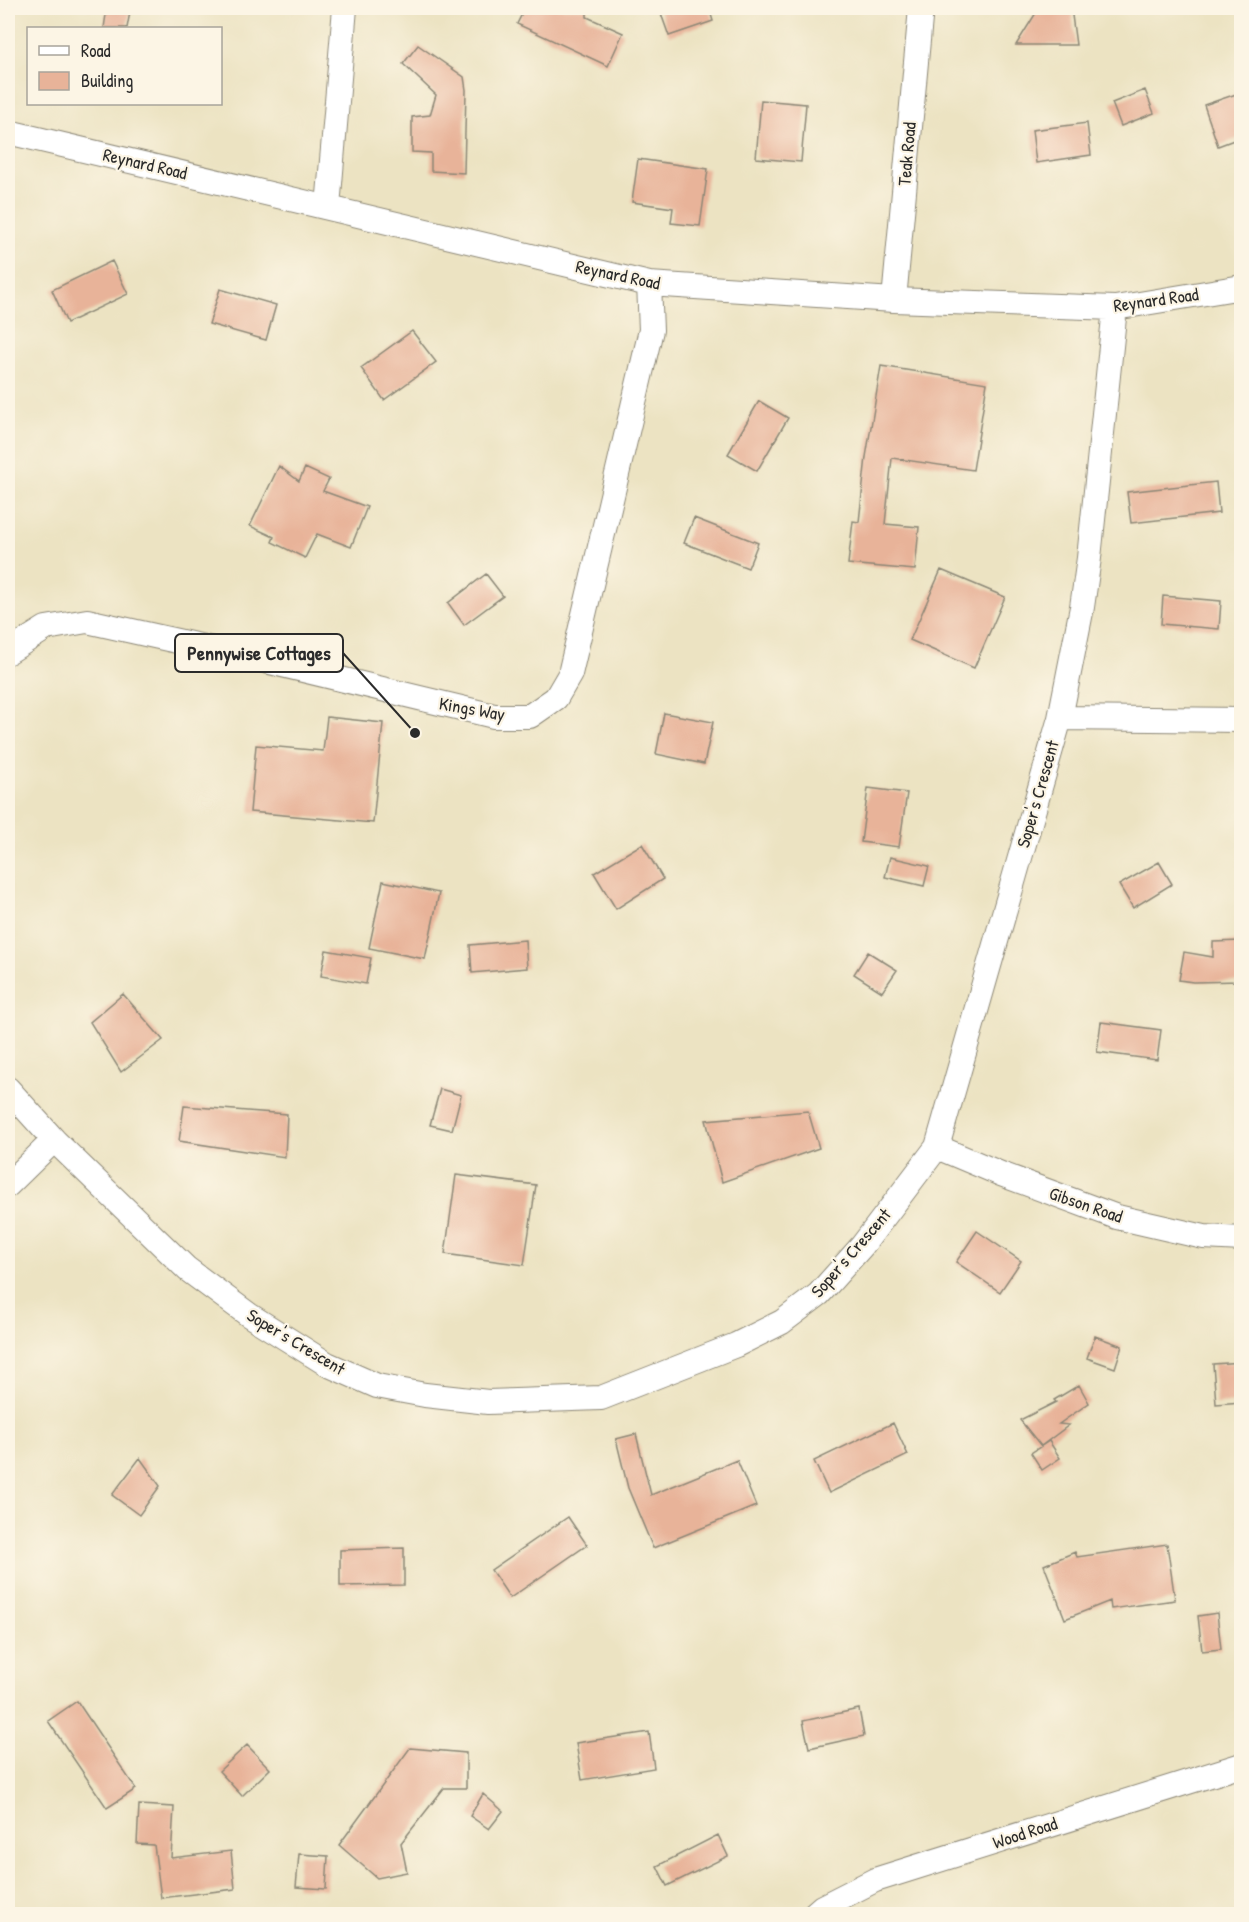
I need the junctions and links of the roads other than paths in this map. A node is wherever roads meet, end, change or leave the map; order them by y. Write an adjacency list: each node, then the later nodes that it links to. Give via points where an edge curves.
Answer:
1 (345, 8): 4 (street)
2 (921, 8): 7 (street, Teak Road)
3 (8, 132): 4 (street, Reynard Road)
4 (328, 207): 5 (street, Reynard Road)
5 (649, 284): 7 (street, Reynard Road); 9 (street, Kings Way, via 651,330 570,674 556,698 530,716 494,717 87,621 46,628)
6 (1242, 287): 8 (street, Reynard Road)
7 (894, 300): 8 (street, Reynard Road)
8 (1115, 308): 10 (street, Soper's Crescent, via 1089,558)
9 (8, 652)
10 (1060, 718): 11 (street); 14 (street, Soper's Crescent)
11 (1242, 720)
12 (8, 1089): 13 (street, Soper's Crescent)
13 (54, 1140): 14 (street, Soper's Crescent, via 187,1269 249,1315 327,1364 377,1386 488,1402 602,1398 736,1345 782,1322 819,1294 862,1246); 15 (street)
14 (937, 1147): 16 (street, Gibson Road, via 1117,1217 1204,1238)
15 (8, 1185)
16 (1242, 1239)
17 (1242, 1765): 18 (street, Wood Road, via 875,1880)
18 (814, 1914)

